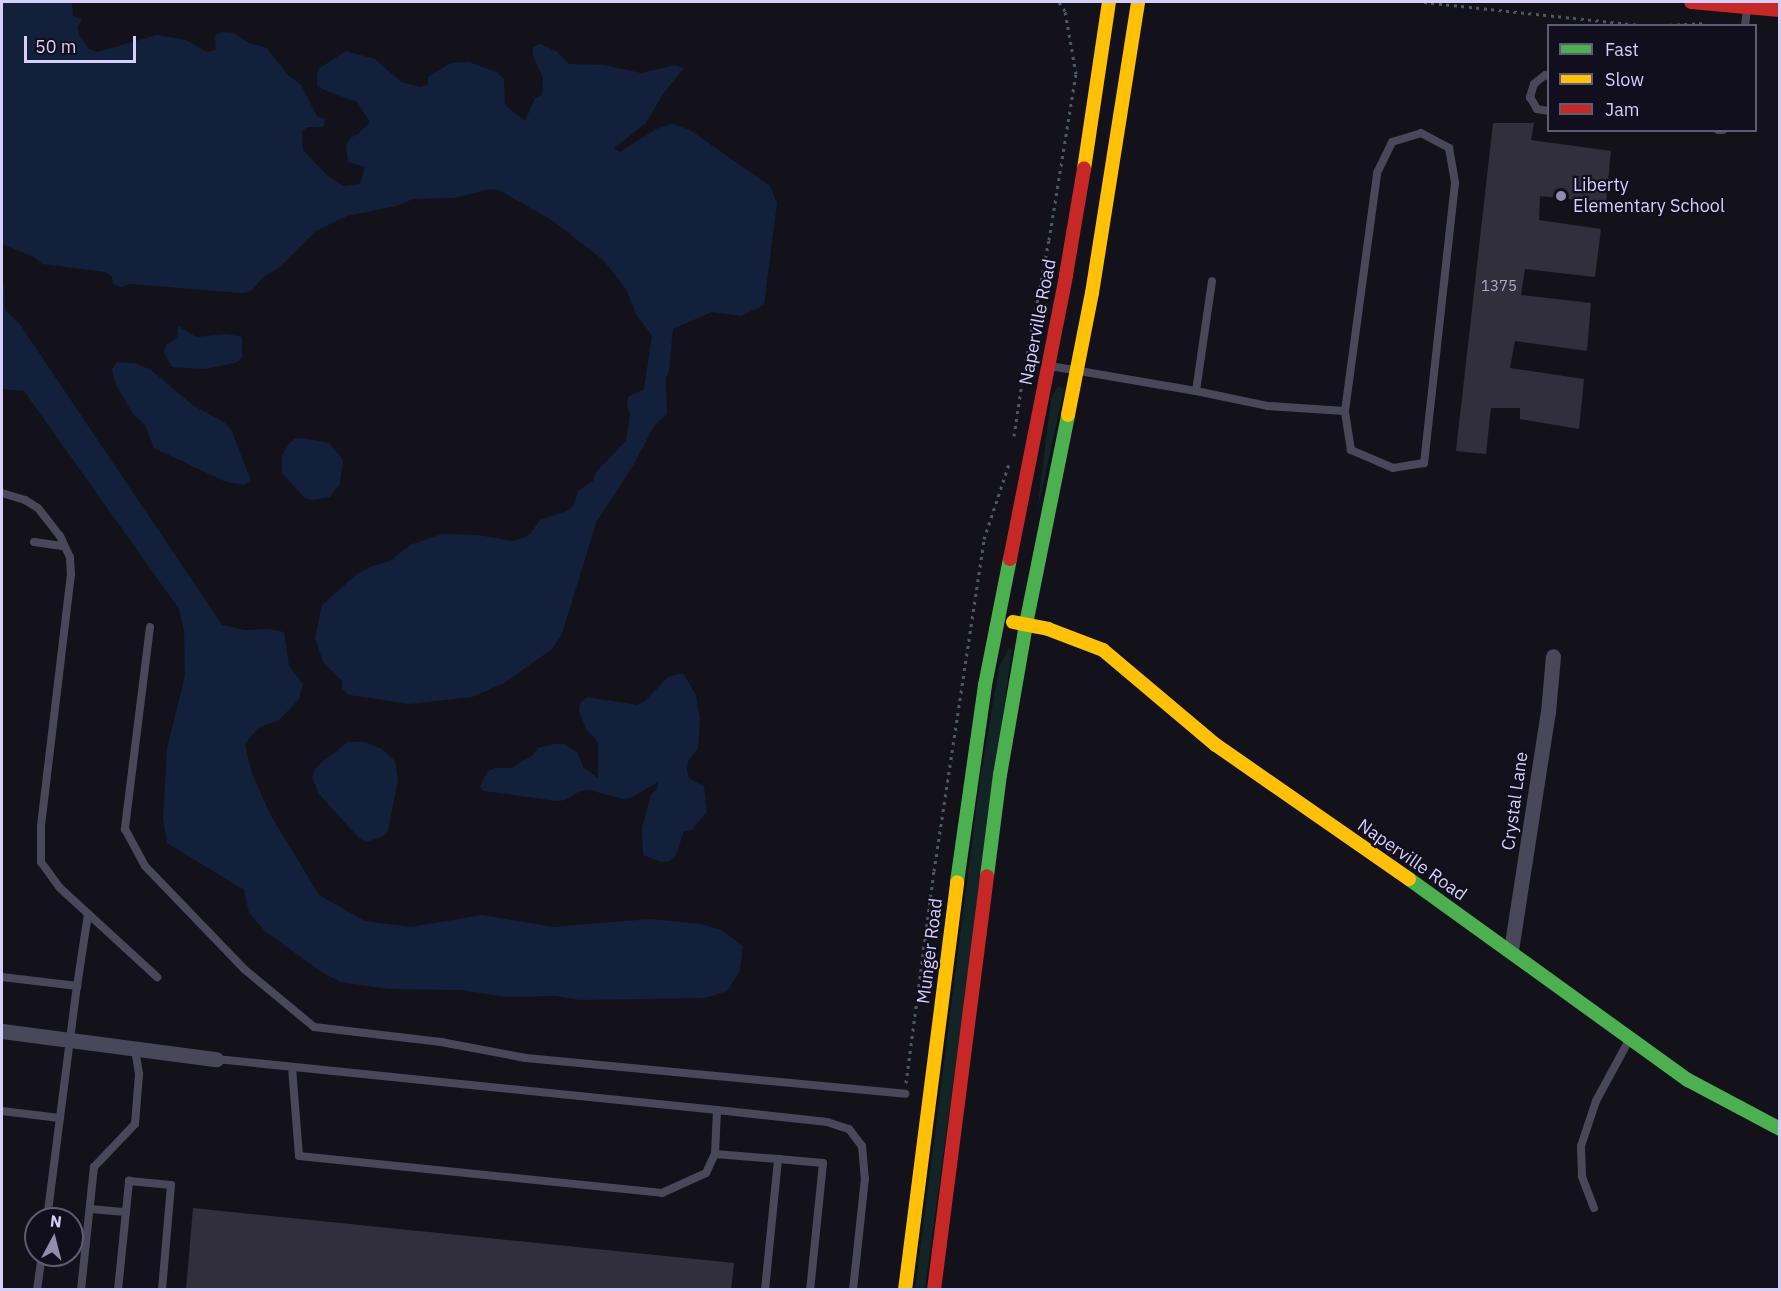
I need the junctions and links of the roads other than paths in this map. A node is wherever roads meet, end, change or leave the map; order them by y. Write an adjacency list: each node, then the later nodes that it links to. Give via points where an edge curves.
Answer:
1 (1109, 2): 10 (street, Naperville Road, via 1085,170)
2 (1138, 2): 11 (street)
3 (1691, 2): 4 (street)
4 (1748, 4): 5 (street); 6 (lane)
5 (1779, 10)
6 (1745, 24)
7 (1547, 76): 8 (lane, via 1534,84 1530,97 1537,109)
8 (1547, 111)
9 (1212, 281): 12 (lane)
10 (1048, 365): 11 (lane); 17 (street, Naperville Road)
11 (1077, 371): 12 (lane); 18 (street)
12 (1196, 391): 13 (lane, via 1268,406)
13 (1345, 411): 13 (lane, via 1377,173 1392,142 1421,133 1449,148 1455,183 1424,463 1393,468 1351,450)
14 (2, 493): 16 (lane, via 38,508)
15 (34, 542): 16 (lane)
16 (64, 546): 21 (lane, via 71,574 41,827 41,862 60,888)
17 (998, 619): 18 (street, Naperville Road); 51 (street, Munger Road, via 964,828)
18 (1026, 624): 22 (street, Naperville Road, via 1103,651 1216,745); 52 (street, via 992,838)
19 (150, 627): 32 (lane, via 125,829 145,866 244,969 314,1027 441,1042 526,1058)
20 (1553, 656): 22 (street, Crystal Lane)
21 (88, 914): 24 (lane); 25 (lane)
22 (1511, 950): 27 (street, Naperville Road)
23 (2, 977): 25 (lane)
24 (157, 977)
25 (77, 986): 28 (lane)
26 (2, 1031): 28 (street)
27 (1630, 1039): 36 (street, Naperville Road, via 1688,1080); 40 (lane, via 1596,1101 1581,1146 1582,1176)
28 (71, 1040): 29 (street); 35 (lane)
29 (135, 1048): 30 (street); 41 (lane, via 139,1074 135,1124 94,1167)
30 (216, 1059): 31 (lane)
31 (292, 1067): 33 (lane); 37 (lane, via 299,1156 662,1193 706,1173)
32 (905, 1094)
33 (717, 1110): 37 (lane); 50 (lane, via 827,1122 849,1129 862,1146 865,1178)
34 (2, 1111): 35 (lane)
35 (60, 1118): 39 (lane)
36 (1779, 1129)
37 (715, 1154): 38 (lane)
38 (778, 1159): 48 (lane); 49 (lane, via 823,1163)
39 (49, 1207)
40 (1594, 1208)
41 (90, 1209): 42 (lane); 45 (lane)
42 (126, 1212): 46 (lane); 47 (lane, via 129,1181 171,1185)
43 (40, 1267): 44 (lane)
44 (37, 1290)
45 (81, 1290)
46 (118, 1290)
47 (162, 1290)
48 (765, 1290)
49 (810, 1290)
50 (853, 1290)
51 (905, 1290)
52 (934, 1290)

